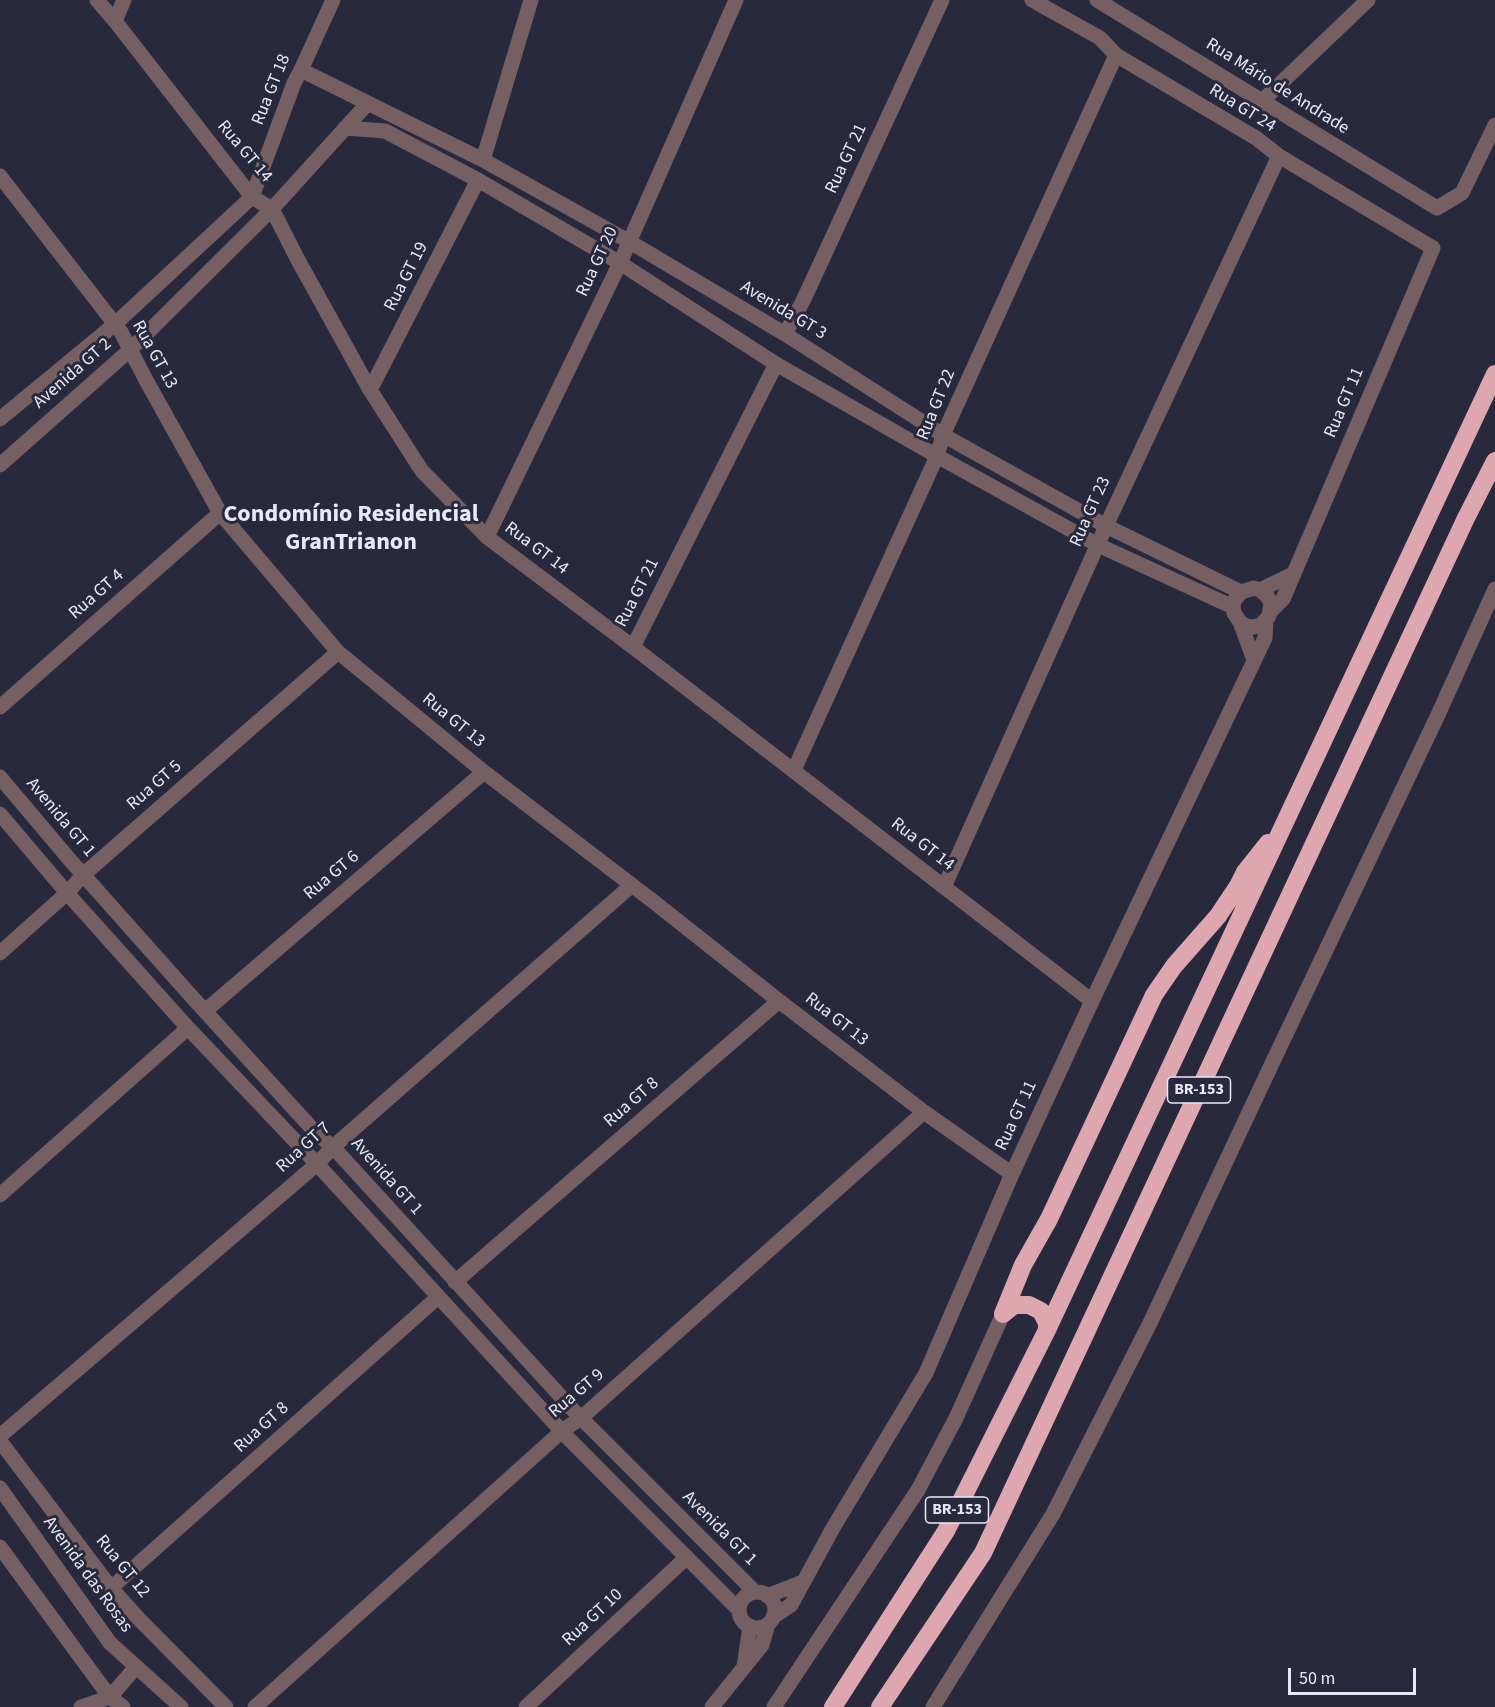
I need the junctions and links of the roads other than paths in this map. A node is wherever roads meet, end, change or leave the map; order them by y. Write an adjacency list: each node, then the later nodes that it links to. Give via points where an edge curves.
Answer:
1 (97, 0): 11 (street, Rua GT 14)
2 (124, 0): 11 (street)
3 (333, 0): 13 (street, Rua GT 18)
4 (531, 0): 19 (street)
5 (736, 0): 24 (street, Rua GT 20)
6 (942, 0): 28 (street, Rua GT 21, via 803,302)
7 (1032, 0): 12 (street, Rua GT 24, via 1100,38)
8 (1097, 0): 10 (street, Rua Mário de Andrade)
9 (1368, 0): 14 (street)
10 (1117, 5): 14 (street, Rua Mário de Andrade)
11 (115, 21): 22 (street, Rua GT 14)
12 (1116, 55): 18 (street, Rua GT 24, via 1256,138); 34 (street, Rua GT 22)
13 (301, 70): 15 (street, Avenida GT 3); 22 (street, Rua GT 18)
14 (1262, 101): 16 (street, Rua Mário de Andrade, via 1437,208 1462,194)
15 (368, 103): 17 (street, Avenida GT 2); 19 (street, Avenida GT 3)
16 (1495, 125)
17 (345, 128): 21 (street, via 385,131); 23 (street, Avenida GT 2)
18 (1279, 156): 25 (street, Rua GT 24); 39 (street, Rua GT 23)
19 (483, 160): 24 (street, Avenida GT 3)
20 (0, 176): 27 (street, Rua GT 13)
21 (478, 180): 26 (street); 32 (street, Rua GT 19)
22 (252, 197): 23 (street, Rua GT 14); 27 (street, Avenida GT 2)
23 (272, 209): 29 (street, Avenida GT 2); 32 (street, Rua GT 14)
24 (630, 242): 26 (street, Rua GT 20); 28 (street, Avenida GT 3)
25 (1433, 248): 42 (street, Rua GT 11)
26 (620, 263): 30 (street); 40 (street, Rua GT 20)
27 (115, 324): 29 (street, Rua GT 13); 33 (street, Avenida GT 2)
28 (785, 333): 34 (street, Avenida GT 3)
29 (131, 349): 37 (street, Avenida GT 2); 38 (street, Rua GT 13)
30 (776, 364): 35 (street); 49 (street, Rua GT 21)
31 (1495, 374): 57 (highway, BR-153)
32 (370, 390): 40 (street, Rua GT 14, via 422,471)
33 (0, 419)
34 (943, 435): 35 (street, Rua GT 22); 39 (street, Avenida GT 3)
35 (937, 456): 41 (street); 53 (street, Rua GT 22)
36 (1495, 461): 101 (highway, BR-153, via 983,1552)
37 (0, 465)
38 (220, 513): 50 (street, Rua GT 13); 52 (street, Rua GT 4)
39 (1106, 526): 41 (street, Rua GT 23); 45 (street, Avenida GT 3)
40 (487, 537): 49 (street, Rua GT 14)
41 (1098, 545): 46 (street); 60 (street, Rua GT 23)
42 (1293, 574): 44 (street); 47 (street, Rua GT 11, via 1283,599)
43 (1495, 589): 102 (street, via 1150,1323 1053,1514)
44 (1260, 591): 45 (street, via 1254,588); 47 (street, via 1271,603)
45 (1241, 592): 46 (street)
46 (1233, 607): 48 (street)
47 (1268, 616): 48 (street, via 1254,627); 51 (street, Rua GT 11, via 1265,638)
48 (1240, 622): 51 (street)
49 (633, 647): 53 (street, Rua GT 14)
50 (338, 652): 54 (street, Rua GT 13); 58 (street, Rua GT 5)
51 (1254, 660): 64 (street, Rua GT 11)
52 (0, 707)
53 (794, 771): 60 (street, Rua GT 14)
54 (484, 772): 59 (street, Rua GT 13); 65 (street, Rua GT 6)
55 (0, 777): 58 (street, Avenida GT 1)
56 (0, 814): 61 (street)
57 (1281, 831): 74 (highway, via 1263,848 1218,916 1154,995); 75 (highway, BR-153)
58 (83, 875): 61 (street, Rua GT 5); 65 (street, Avenida GT 1)
59 (632, 885): 63 (street, Rua GT 13); 68 (street, Rua GT 7)
60 (944, 887): 64 (street, Rua GT 14)
61 (68, 893): 62 (street, Rua GT 5); 66 (street)
62 (0, 953)
63 (779, 1000): 67 (street, Rua GT 13); 72 (street, Rua GT 8)
64 (1092, 1001): 70 (street, Rua GT 11)
65 (205, 1011): 68 (street, Avenida GT 1)
66 (188, 1028): 69 (street); 71 (street)
67 (924, 1112): 70 (street, Rua GT 13); 76 (street, Rua GT 9)
68 (333, 1148): 69 (street, Rua GT 7); 72 (street, Avenida GT 1)
69 (317, 1164): 73 (street); 78 (street, Rua GT 7)
70 (1012, 1173): 83 (street, Rua GT 11, via 926,1373)
71 (0, 1195)
72 (455, 1282): 76 (street, Avenida GT 1)
73 (438, 1297): 77 (street); 84 (street, Rua GT 8)
74 (1003, 1314): 75 (highway, via 1014,1305 1029,1305 1041,1311); 99 (street, via 918,1490)
75 (1047, 1330): 100 (highway, BR-153, via 946,1532)
76 (581, 1418): 77 (street, Rua GT 9); 85 (street, Avenida GT 1)
77 (562, 1431): 82 (street); 96 (street, Rua GT 9)
78 (0, 1436)
79 (0, 1441): 84 (street, Rua GT 12)
80 (0, 1488): 90 (street, Avenida das Rosas, via 110,1642)
81 (0, 1546): 91 (street)
82 (687, 1557): 86 (street); 97 (street, Rua GT 10)
83 (803, 1582): 85 (street); 87 (street, Rua GT 11, via 791,1605)
84 (111, 1588): 95 (street, Rua GT 12)
85 (761, 1594): 86 (street, via 748,1594); 87 (street, via 773,1602 775,1610)
86 (739, 1610): 88 (street)
87 (770, 1621): 88 (street, via 759,1628); 89 (street, Rua GT 11, via 762,1645)
88 (750, 1626): 89 (street)
89 (744, 1666): 98 (street, Rua GT 11)
90 (136, 1667): 91 (street); 94 (street, Avenida das Rosas)
91 (110, 1696): 92 (street); 93 (street)
92 (81, 1707)
93 (123, 1707)
94 (181, 1707)
95 (226, 1707)
96 (255, 1707)
97 (526, 1707)
98 (711, 1707)
99 (774, 1707)
100 (832, 1707)
101 (880, 1707)
102 (933, 1707)

